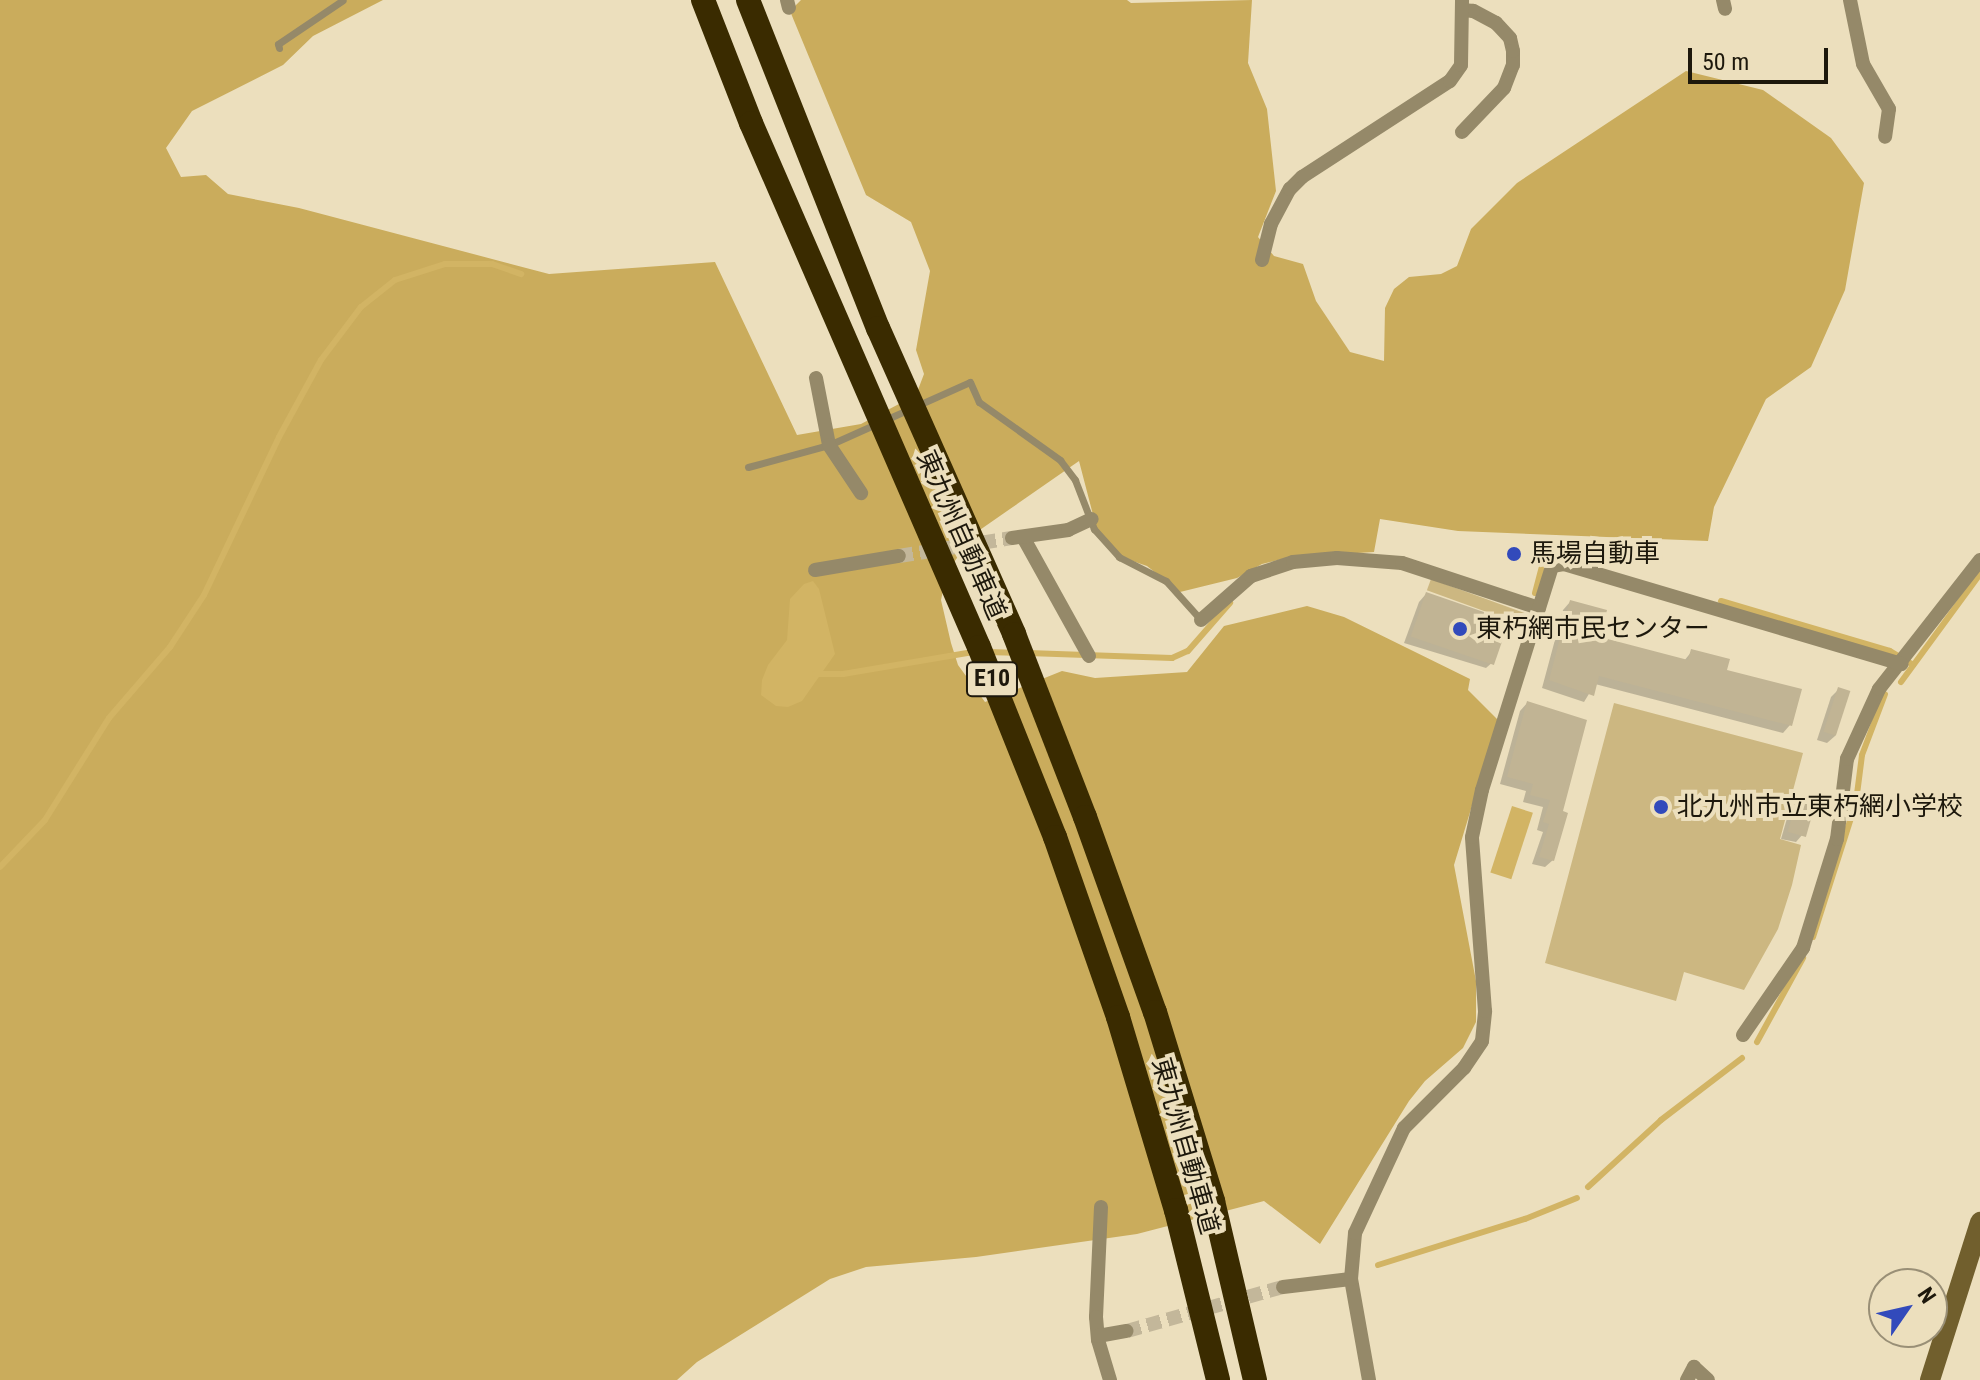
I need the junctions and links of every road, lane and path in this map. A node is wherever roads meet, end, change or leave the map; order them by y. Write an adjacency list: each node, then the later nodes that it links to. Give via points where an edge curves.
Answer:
1 (343, 0): 6 (lane)
2 (703, 0): 30 (highway, 東九州自動車道 / E10, via 1055,837 1172,1195)
3 (748, 0): 31 (highway, 東九州自動車道 / E10, via 878,328 1014,634 1085,817 1155,1012 1213,1201)
4 (1850, 0): 8 (street, via 1863,64 1889,109)
5 (1462, 5): 7 (street, via 1496,23 1510,38 1513,51 1504,88); 9 (street, via 1461,65 1450,81 1296,183 1274,215)
6 (279, 48)
7 (1462, 132)
8 (1885, 137)
9 (1262, 260)
10 (816, 378): 11 (street)
11 (833, 443): 12 (lane); 13 (street); 14 (lane, via 970,382 979,402 1060,460)
12 (748, 467)
13 (861, 493)
14 (1092, 519): 19 (lane, via 1100,538 1119,557 1166,581); 20 (street, via 1068,530 1018,537)
15 (899, 556): 17 (street)
16 (1980, 560): 21 (street)
17 (815, 570)
18 (1539, 608): 19 (street, via 1402,563 1337,558 1271,567 1234,588); 21 (street, via 1552,566 1564,564); 25 (street, via 1472,837 1485,1011 1482,1041 1464,1068 1404,1128 1355,1233)
19 (1201, 620)
20 (1089, 656)
21 (1901, 664): 22 (street, via 1879,689 1847,759 1837,839 1803,948)
22 (1743, 1035)
23 (1101, 1207): 28 (street)
24 (1980, 1222): 35 (main road)
25 (1351, 1279): 26 (street); 32 (street)
26 (1283, 1287)
27 (1127, 1331): 28 (street)
28 (1098, 1336): 29 (street)
29 (1110, 1380)
30 (1218, 1380)
31 (1255, 1380)
32 (1369, 1380)
33 (1687, 1380): 34 (street, via 1694,1367)
34 (1708, 1380)
35 (1930, 1380)

